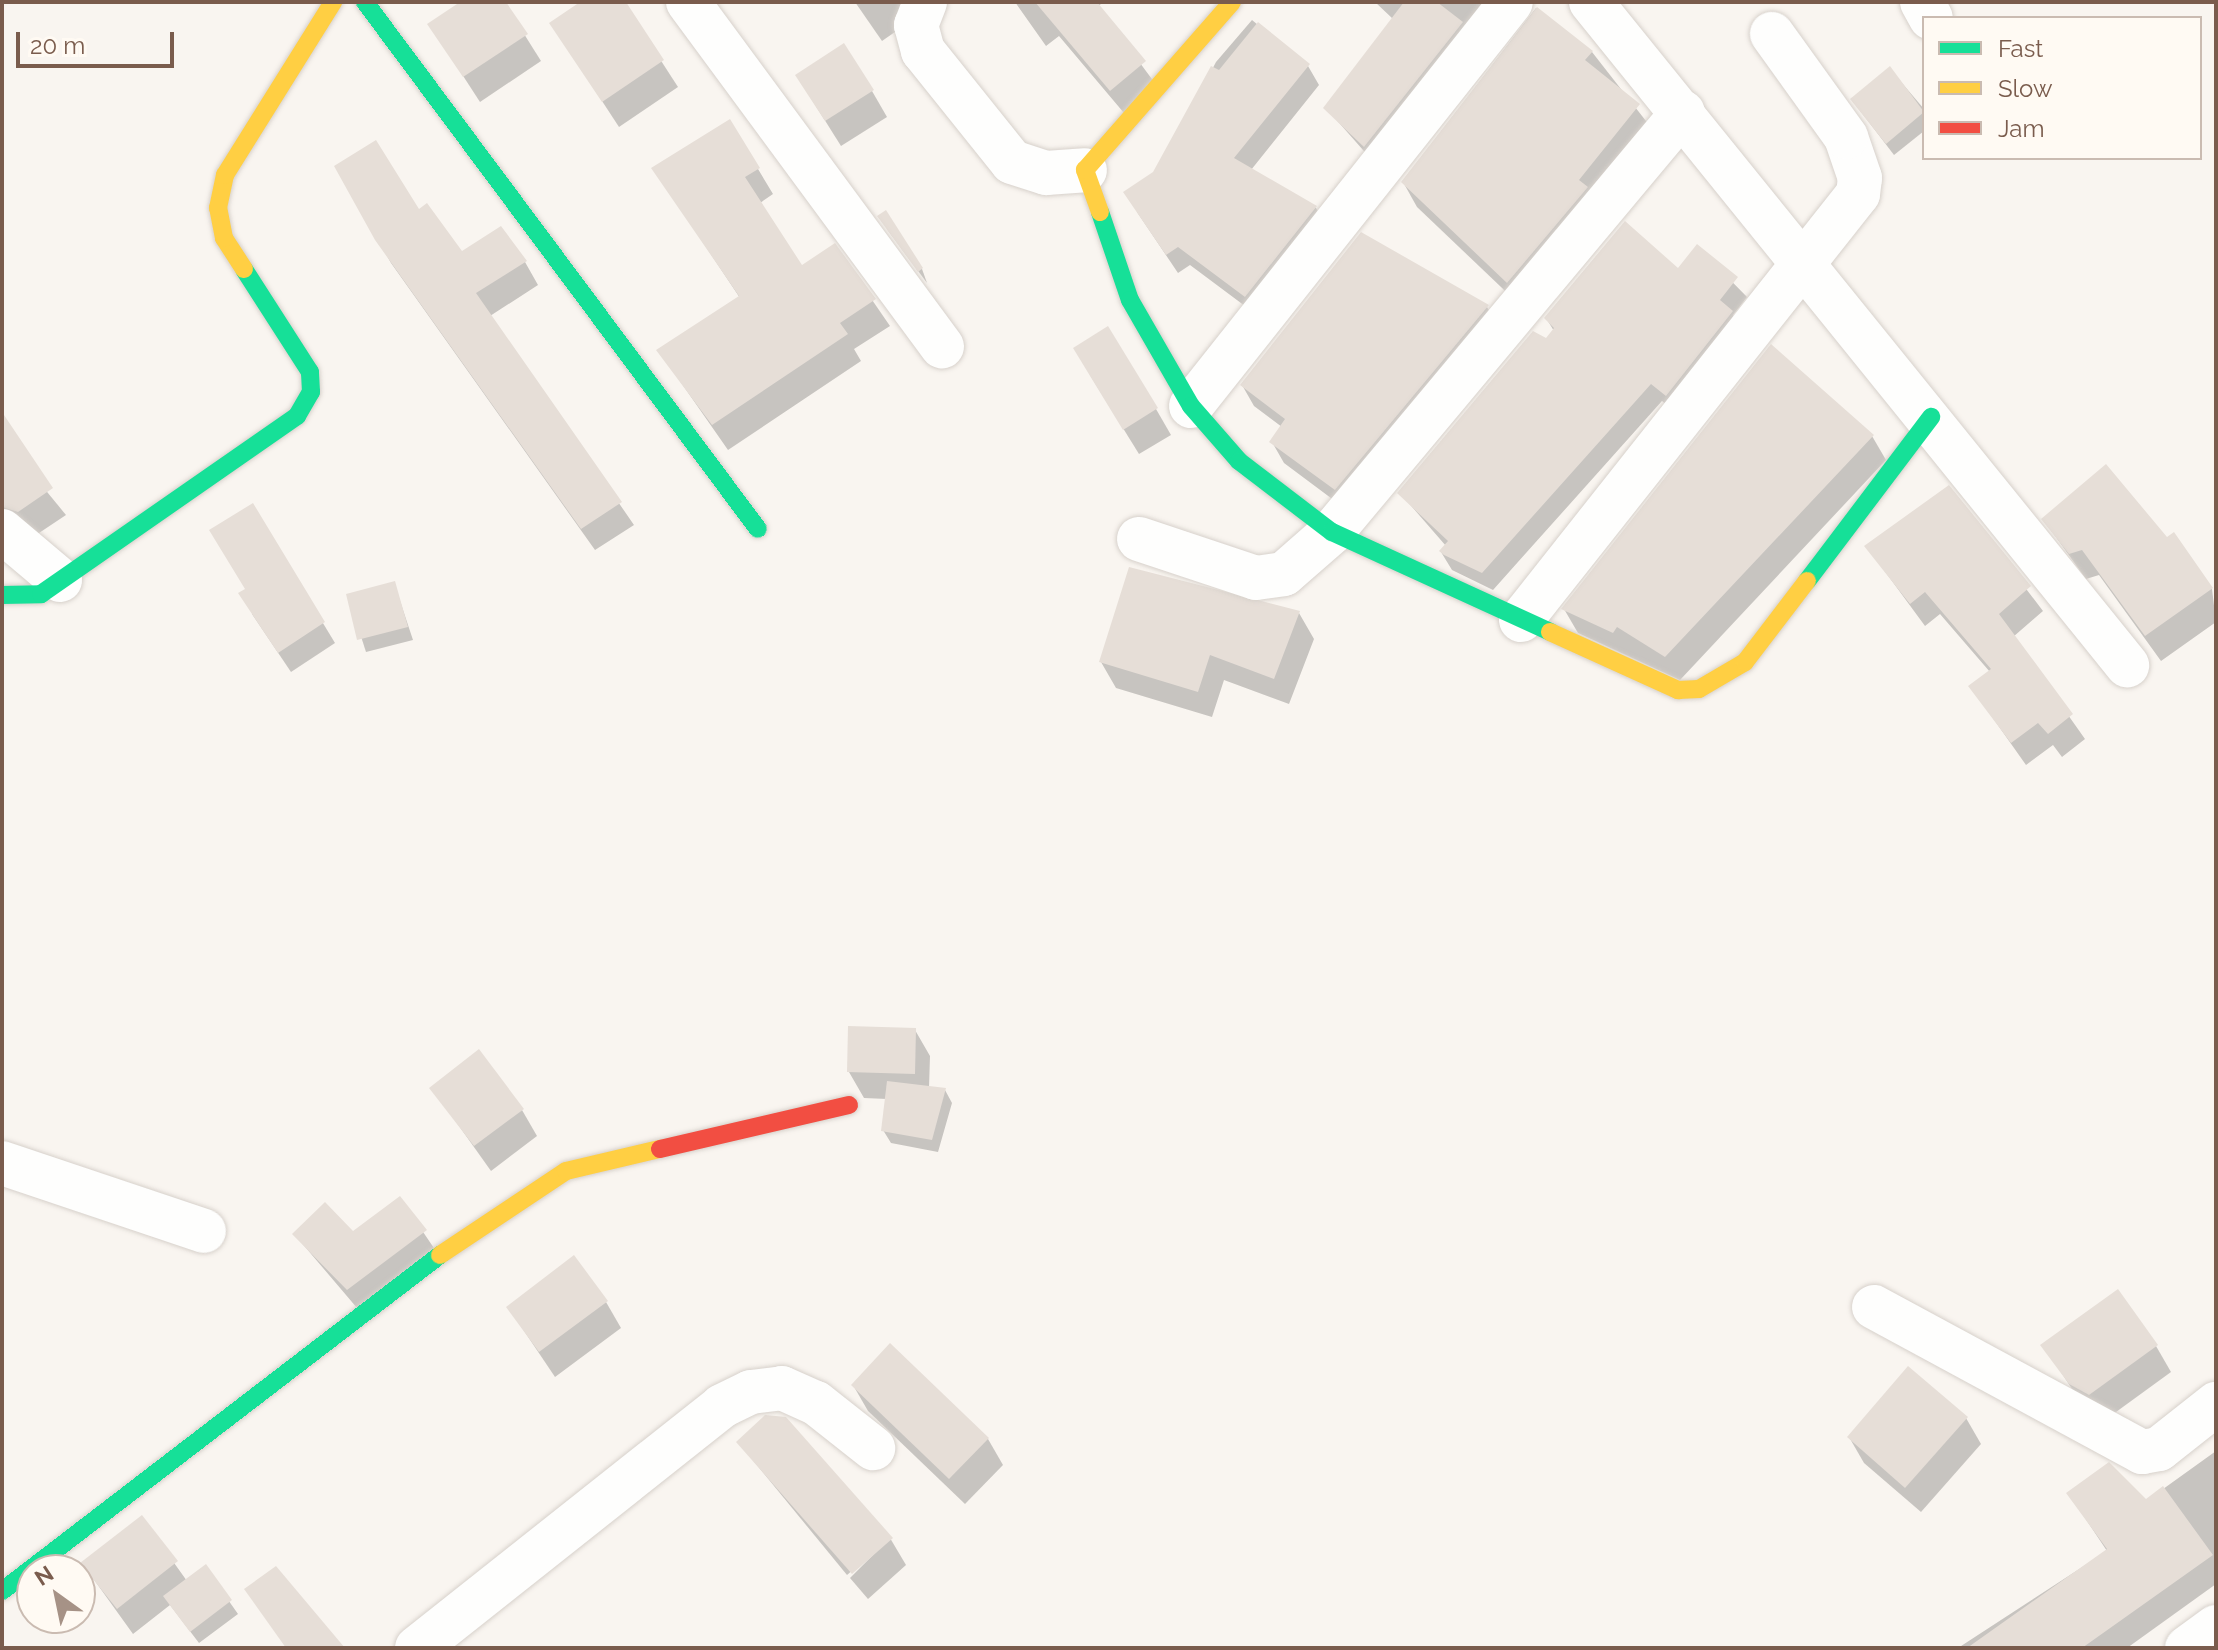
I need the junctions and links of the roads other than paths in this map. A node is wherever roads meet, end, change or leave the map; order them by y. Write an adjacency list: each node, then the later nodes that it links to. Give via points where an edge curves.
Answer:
1 (333, 2): 19 (street, via 225,175 218,208 224,238 310,372 311,392 297,416)
2 (365, 2): 15 (street)
3 (688, 2): 12 (street)
4 (925, 2): 10 (street, via 916,25 923,51 1012,162 1046,173)
5 (1232, 2): 10 (street)
6 (1511, 2): 13 (street)
7 (1591, 2): 9 (street)
8 (1772, 34): 11 (street, via 1846,137 1860,178)
9 (1683, 112): 11 (street); 17 (street)
10 (1085, 170): 13 (street, via 1130,300)
11 (1809, 264): 14 (street); 21 (street)
12 (942, 346)
13 (1191, 406): 17 (street, via 1239,461)
14 (1931, 417): 21 (street, via 1745,662 1717,683 1678,690); 22 (street)
15 (758, 529)
16 (2, 531): 19 (street)
17 (1332, 532): 18 (street, via 1271,579); 21 (street)
18 (1139, 539)
19 (60, 580): 20 (street, via 22,600)
20 (2, 595)
21 (1521, 620)
22 (2127, 665)
23 (849, 1105): 29 (street, via 580,1167 502,1207)
24 (2, 1163): 25 (street)
25 (204, 1231)
26 (1874, 1307): 27 (street, via 2142,1452 2159,1449)
27 (2216, 1404)
28 (873, 1448): 31 (street, via 816,1403 782,1388 751,1392 722,1406)
29 (2, 1591)
30 (2216, 1627): 32 (street)
31 (417, 1648)
32 (2187, 1648)

